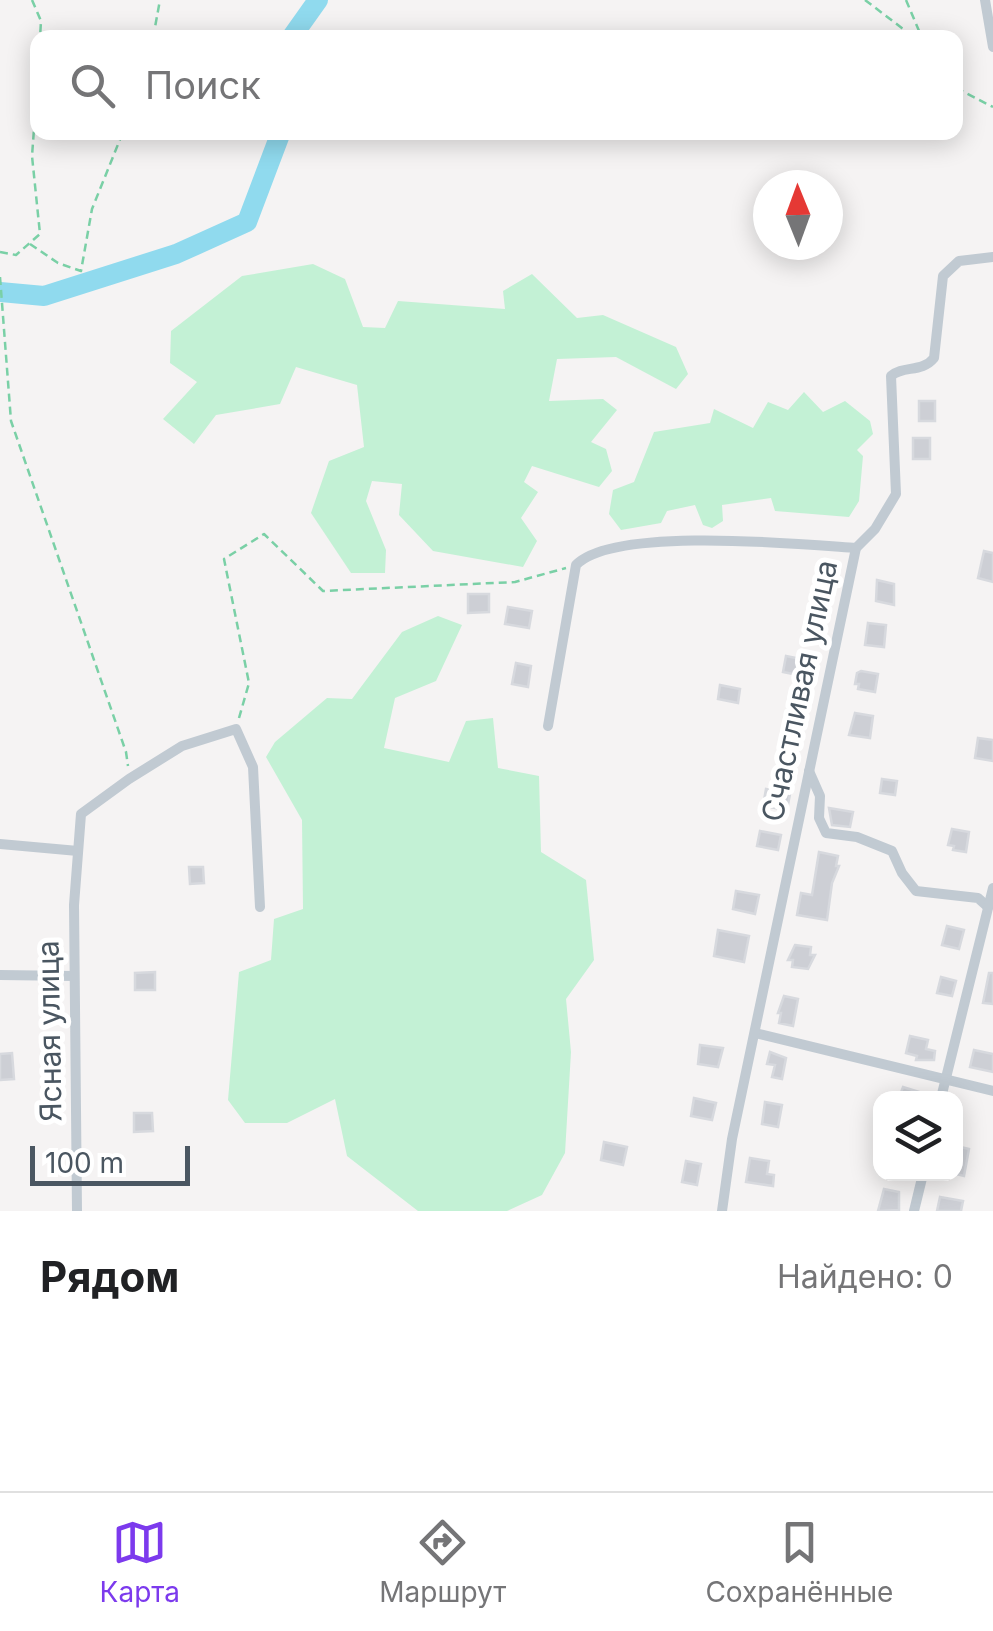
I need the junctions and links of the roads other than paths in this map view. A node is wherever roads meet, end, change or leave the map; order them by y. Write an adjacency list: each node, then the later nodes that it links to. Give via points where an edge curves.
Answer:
1 (985, 0): 2 (street)
2 (993, 47)
3 (993, 257): 4 (street, Счастливая улица, via 959,260 943,276 934,358 890,376 896,494)
4 (856, 548): 5 (street, via 718,540 585,555 576,565); 6 (street, Счастливая улица)
5 (548, 726)
6 (808, 768): 11 (street, via 826,834 858,837 892,851 916,891 978,898); 14 (street, Счастливая улица)
7 (0, 844): 8 (street)
8 (78, 851): 10 (street, Ясная улица, via 81,814 182,746 236,729 253,767); 13 (street, Ясная улица)
9 (993, 888): 11 (street)
10 (260, 907)
11 (988, 908): 15 (street)
12 (0, 975): 13 (street)
13 (74, 976): 19 (street, Ясная улица)
14 (755, 1033): 15 (street); 20 (street, Счастливая улица)
15 (946, 1080): 16 (street); 17 (street)
16 (944, 1091)
17 (993, 1092)
18 (921, 1181): 21 (street)
19 (78, 1211)
20 (722, 1211)
21 (914, 1211)

